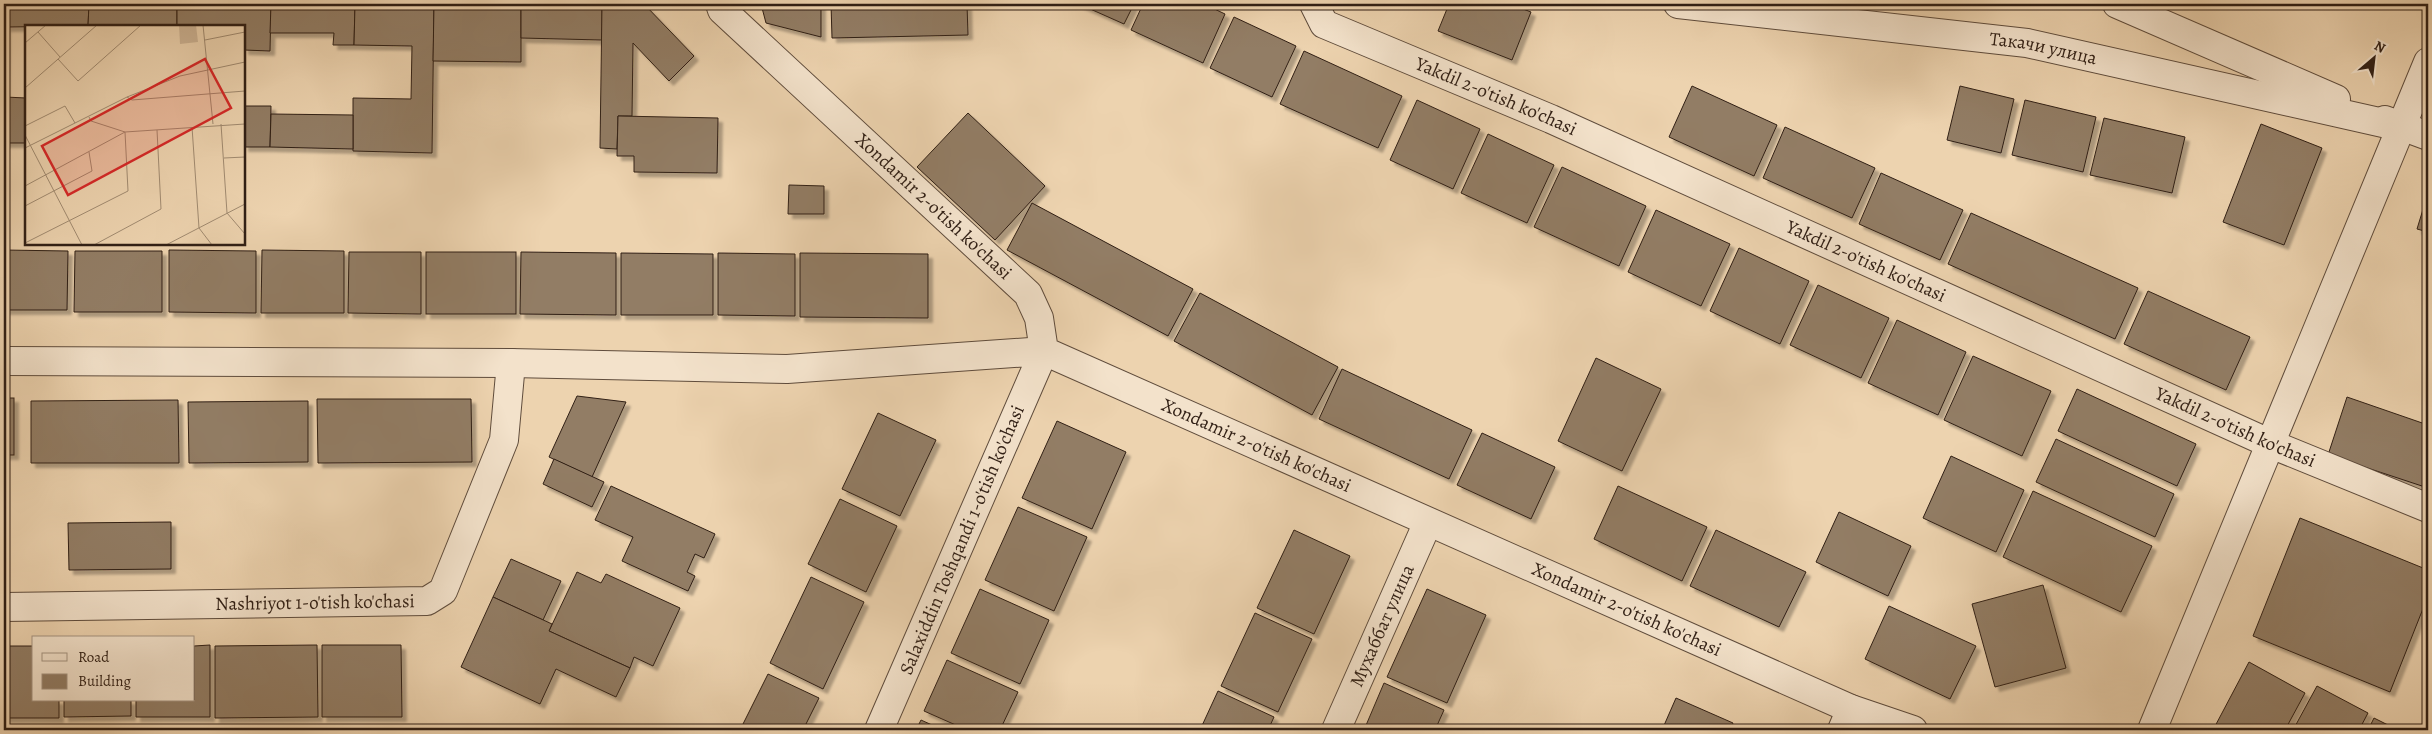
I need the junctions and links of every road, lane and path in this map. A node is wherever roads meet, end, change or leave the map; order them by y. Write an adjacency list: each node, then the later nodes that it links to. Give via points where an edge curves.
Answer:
1 (720, 4): 8 (street, Xondamir 2-o'tish ko'chasi, via 722,10 1028,294 1039,318)
2 (1314, 4): 11 (street, Yakdil 2-o'tish ko'chasi, via 1324,24 1551,119)
3 (1678, 4): 6 (street, Такачи улица, via 2027,43)
4 (2117, 4): 6 (street)
5 (2428, 62): 6 (street)
6 (2401, 127): 7 (street); 11 (street)
7 (2428, 136)
8 (1044, 351): 10 (street, via 787,369); 13 (street, Xondamir 2-o'tish ko'chasi); 16 (street, Salaxiddin Toshqandi 1-o'tish ko'chasi)
9 (4, 361): 10 (street)
10 (510, 363): 14 (street, Nashriyot 1-o'tish ko'chasi, via 504,440 443,591 427,601)
11 (2271, 444): 12 (street, Yakdil 2-o'tish ko'chasi); 19 (street)
12 (2428, 508)
13 (1428, 522): 15 (street, Xondamir 2-o'tish ko'chasi); 17 (street, Мухаббат улица)
14 (4, 607)
15 (1847, 720): 18 (street, Xondamir 2-o'tish ko'chasi)
16 (880, 730)
17 (1336, 730)
18 (1912, 730)
19 (2152, 730)

